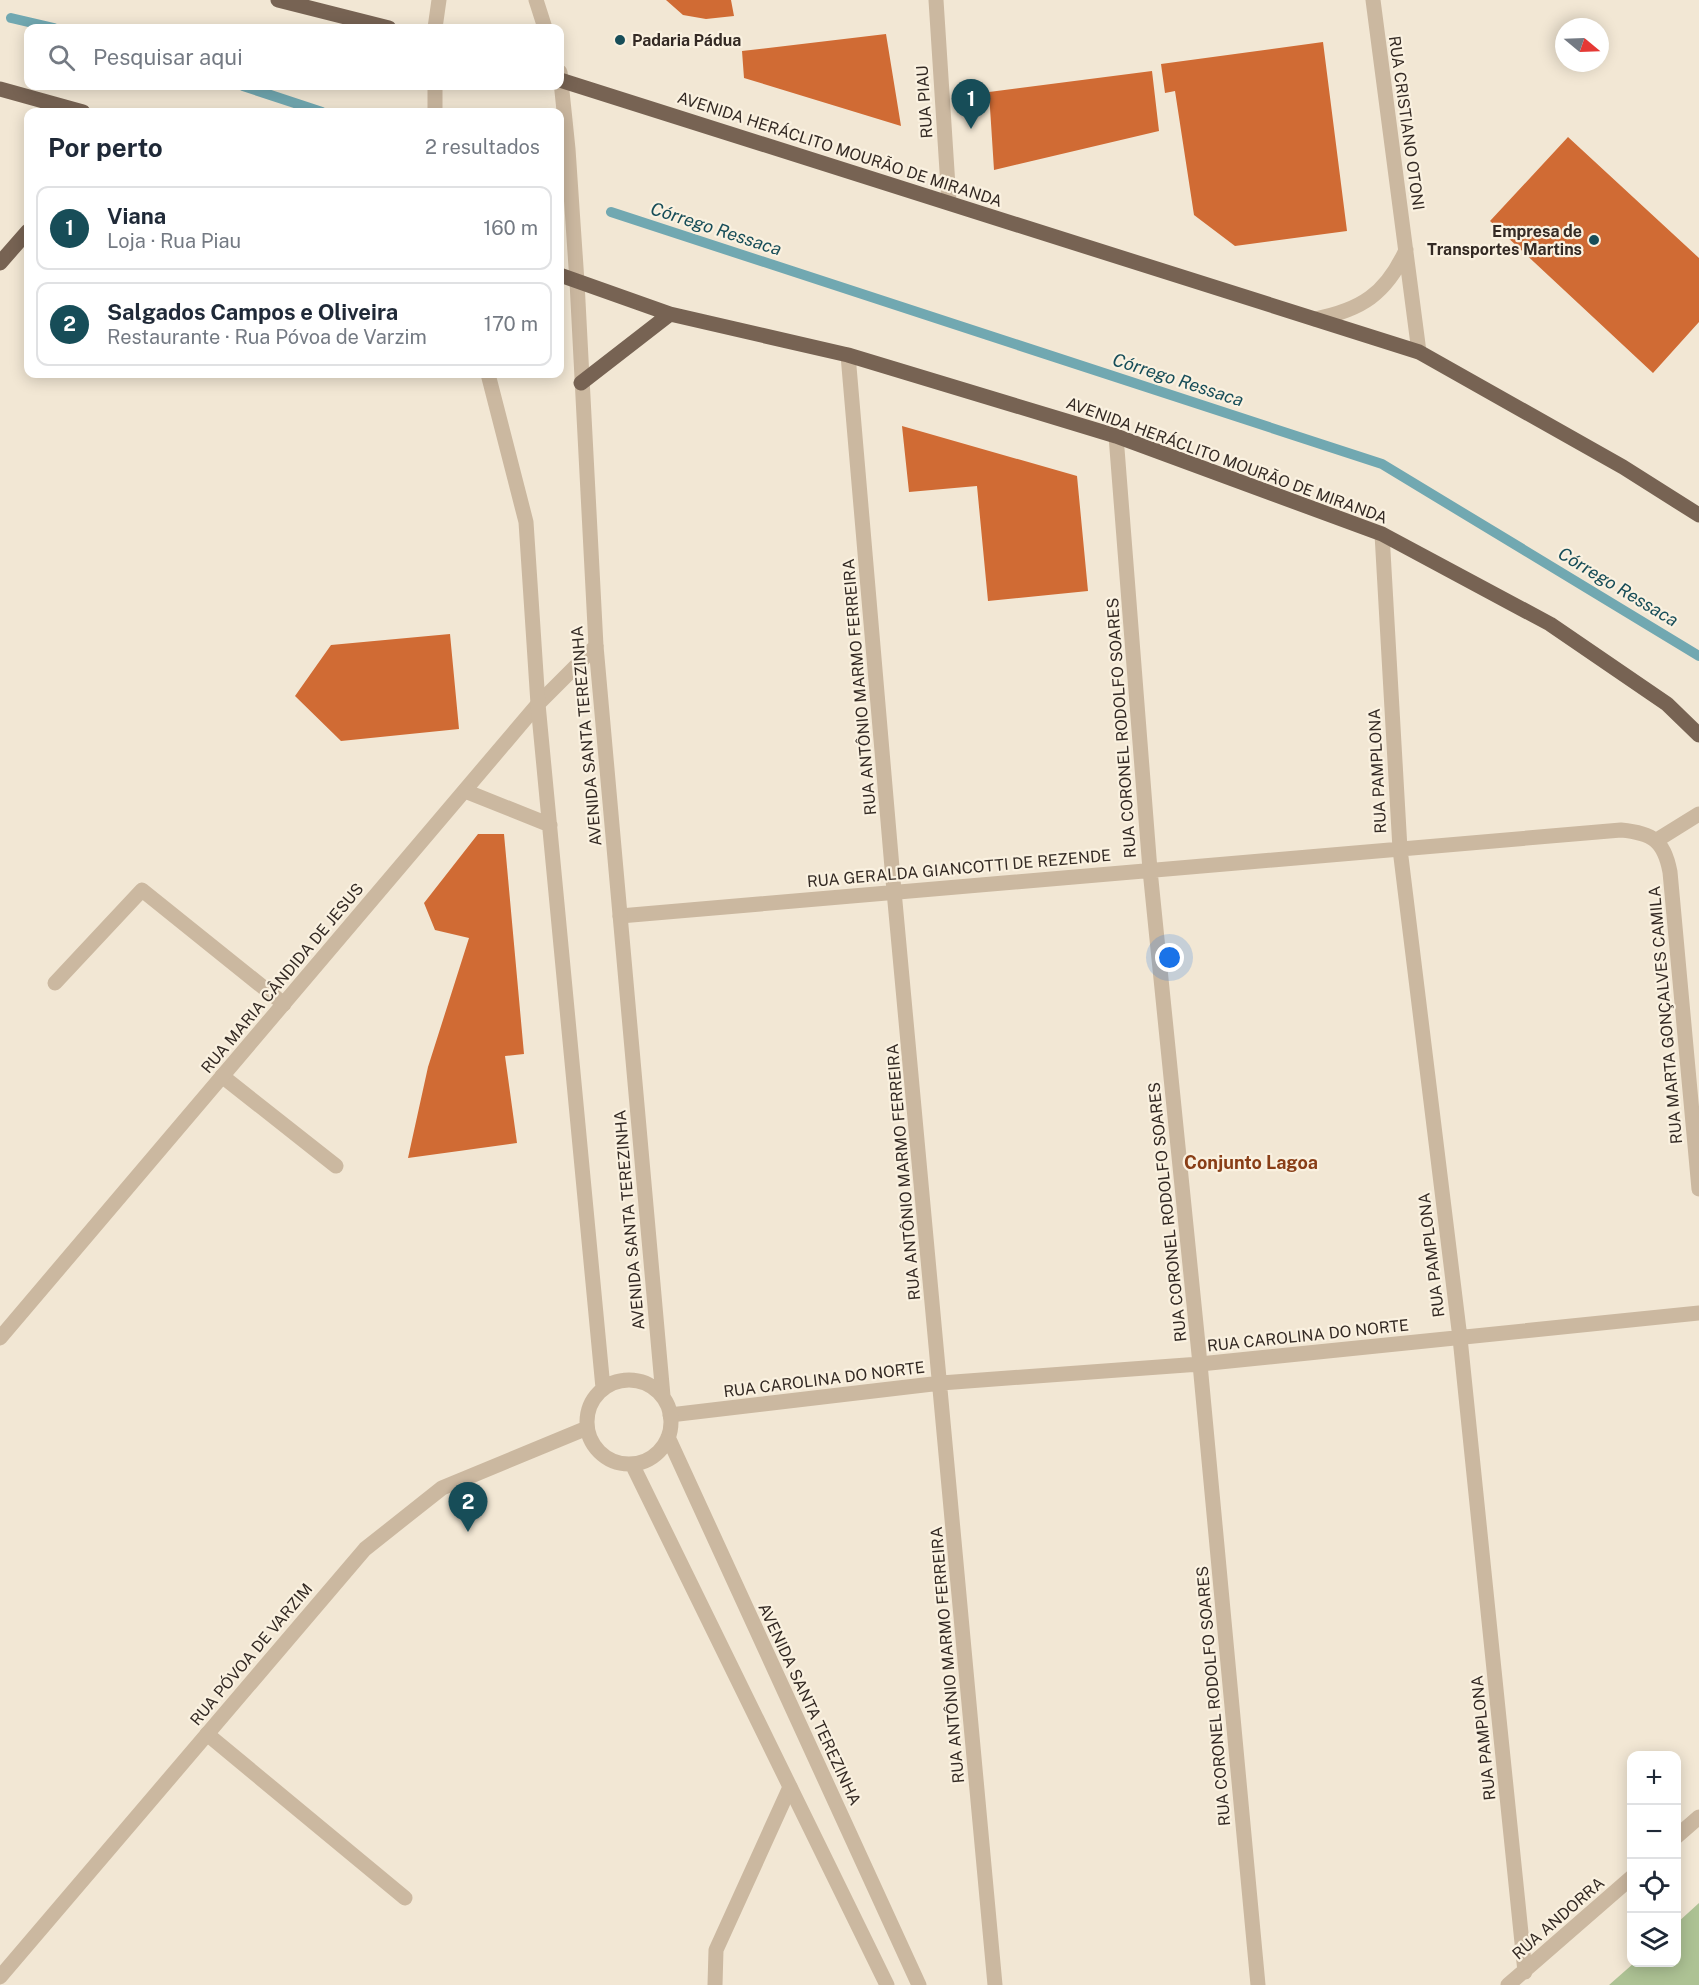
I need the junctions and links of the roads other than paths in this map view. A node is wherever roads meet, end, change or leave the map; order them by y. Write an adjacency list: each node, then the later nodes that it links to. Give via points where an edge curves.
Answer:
1 (278, 0): 6 (main road)
2 (439, 0): 7 (street)
3 (536, 0): 8 (street)
4 (936, 0): 17 (street, RUA PIAU)
5 (1373, 0): 19 (street, RUA CRISTIANO OTONI)
6 (373, 24)
7 (436, 24)
8 (544, 24)
9 (564, 79): 17 (main road, AVENIDA HERÁCLITO MOURÃO DE MIRANDA)
10 (0, 90): 13 (main road)
11 (435, 90): 14 (street)
12 (561, 90): 15 (street, AVENIDA SANTA TEREZINHA)
13 (68, 108)
14 (435, 108)
15 (563, 108)
16 (564, 114): 22 (street, AVENIDA SANTA TEREZINHA)
17 (949, 202): 24 (main road, AVENIDA HERÁCLITO MOURÃO DE MIRANDA)
18 (24, 236): 20 (main road)
19 (1406, 250): 24 (street, via 1396,272 1381,290 1341,314); 25 (street, RUA CRISTIANO OTONI)
20 (0, 263)
21 (564, 277): 22 (main road, AVENIDA HERÁCLITO MOURÃO DE MIRANDA)
22 (577, 282): 23 (main road, AVENIDA HERÁCLITO MOURÃO DE MIRANDA); 28 (street, AVENIDA SANTA TEREZINHA)
23 (670, 314): 26 (main road, AVENIDA HERÁCLITO MOURÃO DE MIRANDA); 28 (main road)
24 (1315, 319): 25 (main road, AVENIDA HERÁCLITO MOURÃO DE MIRANDA)
25 (1419, 352): 30 (main road, AVENIDA HERÁCLITO MOURÃO DE MIRANDA, via 1623,467)
26 (848, 355): 29 (main road, AVENIDA HERÁCLITO MOURÃO DE MIRANDA); 41 (street, RUA ANTÔNIO MARMO FERREIRA)
27 (489, 378): 33 (street, via 526,522)
28 (581, 383): 32 (street, AVENIDA SANTA TEREZINHA)
29 (1116, 435): 31 (main road, AVENIDA HERÁCLITO MOURÃO DE MIRANDA); 40 (street, RUA CORONEL RODOLFO SOARES)
30 (1699, 515)
31 (1382, 534): 34 (main road, AVENIDA HERÁCLITO MOURÃO DE MIRANDA, via 1550,624 1666,704); 39 (street, RUA PAMPLONA)
32 (596, 646): 33 (street, RUA MARIA CÂNDIDA DE JESUS); 42 (street, AVENIDA SANTA TEREZINHA)
33 (538, 704): 35 (street, RUA MARIA CÂNDIDA DE JESUS); 37 (street)
34 (1699, 735)
35 (465, 791): 37 (street); 44 (street, RUA MARIA CÂNDIDA DE JESUS)
36 (1699, 814): 38 (street)
37 (550, 825): 53 (street)
38 (1657, 840): 39 (street, RUA GERALDA GIANCOTTI DE REZENDE, via 1640,832 1621,830); 47 (street, RUA MARTA GONÇALVES CAMILA, via 1667,855 1670,872)
39 (1400, 849): 40 (street, RUA GERALDA GIANCOTTI DE REZENDE); 50 (street, RUA PAMPLONA)
40 (1150, 870): 41 (street, RUA GERALDA GIANCOTTI DE REZENDE); 51 (street, RUA CORONEL RODOLFO SOARES)
41 (894, 891): 42 (street, RUA GERALDA GIANCOTTI DE REZENDE); 52 (street, RUA ANTÔNIO MARMO FERREIRA)
42 (620, 916): 54 (street, AVENIDA SANTA TEREZINHA)
43 (55, 983): 44 (street, via 142,890)
44 (284, 1004): 45 (street, RUA MARIA CÂNDIDA DE JESUS)
45 (222, 1076): 46 (street); 49 (street, RUA MARIA CÂNDIDA DE JESUS)
46 (336, 1166)
47 (1699, 1189)
48 (1699, 1314): 50 (street, RUA CAROLINA DO NORTE)
49 (0, 1338)
50 (1460, 1338): 51 (street, RUA CAROLINA DO NORTE); 65 (street, RUA PAMPLONA)
51 (1200, 1364): 52 (street, RUA CAROLINA DO NORTE); 71 (street, RUA CORONEL RODOLFO SOARES)
52 (941, 1383): 55 (street, RUA CAROLINA DO NORTE); 70 (street, RUA ANTÔNIO MARMO FERREIRA)
53 (603, 1388): 54 (street, via 628,1379 653,1387); 56 (street, via 589,1406)
54 (663, 1396): 55 (street)
55 (670, 1415): 57 (street)
56 (587, 1428): 58 (street, via 590,1440 608,1459); 59 (street, RUA PÓVOA DE VARZIM, via 442,1488 364,1549)
57 (668, 1437): 58 (street, via 654,1456); 69 (street, AVENIDA SANTA TEREZINHA)
58 (632, 1464): 60 (street)
59 (207, 1734): 64 (street); 66 (street, RUA PÓVOA DE VARZIM)
60 (790, 1787): 67 (street, via 716,1950); 68 (street)
61 (1699, 1817): 62 (street)
62 (1681, 1833)
63 (1627, 1881): 65 (street, RUA ANDORRA)
64 (405, 1898)
65 (1525, 1971): 72 (street, RUA ANDORRA)
66 (0, 1977)
67 (715, 1985)
68 (887, 1985)
69 (920, 1985)
70 (995, 1985)
71 (1258, 1985)
72 (1508, 1985)

